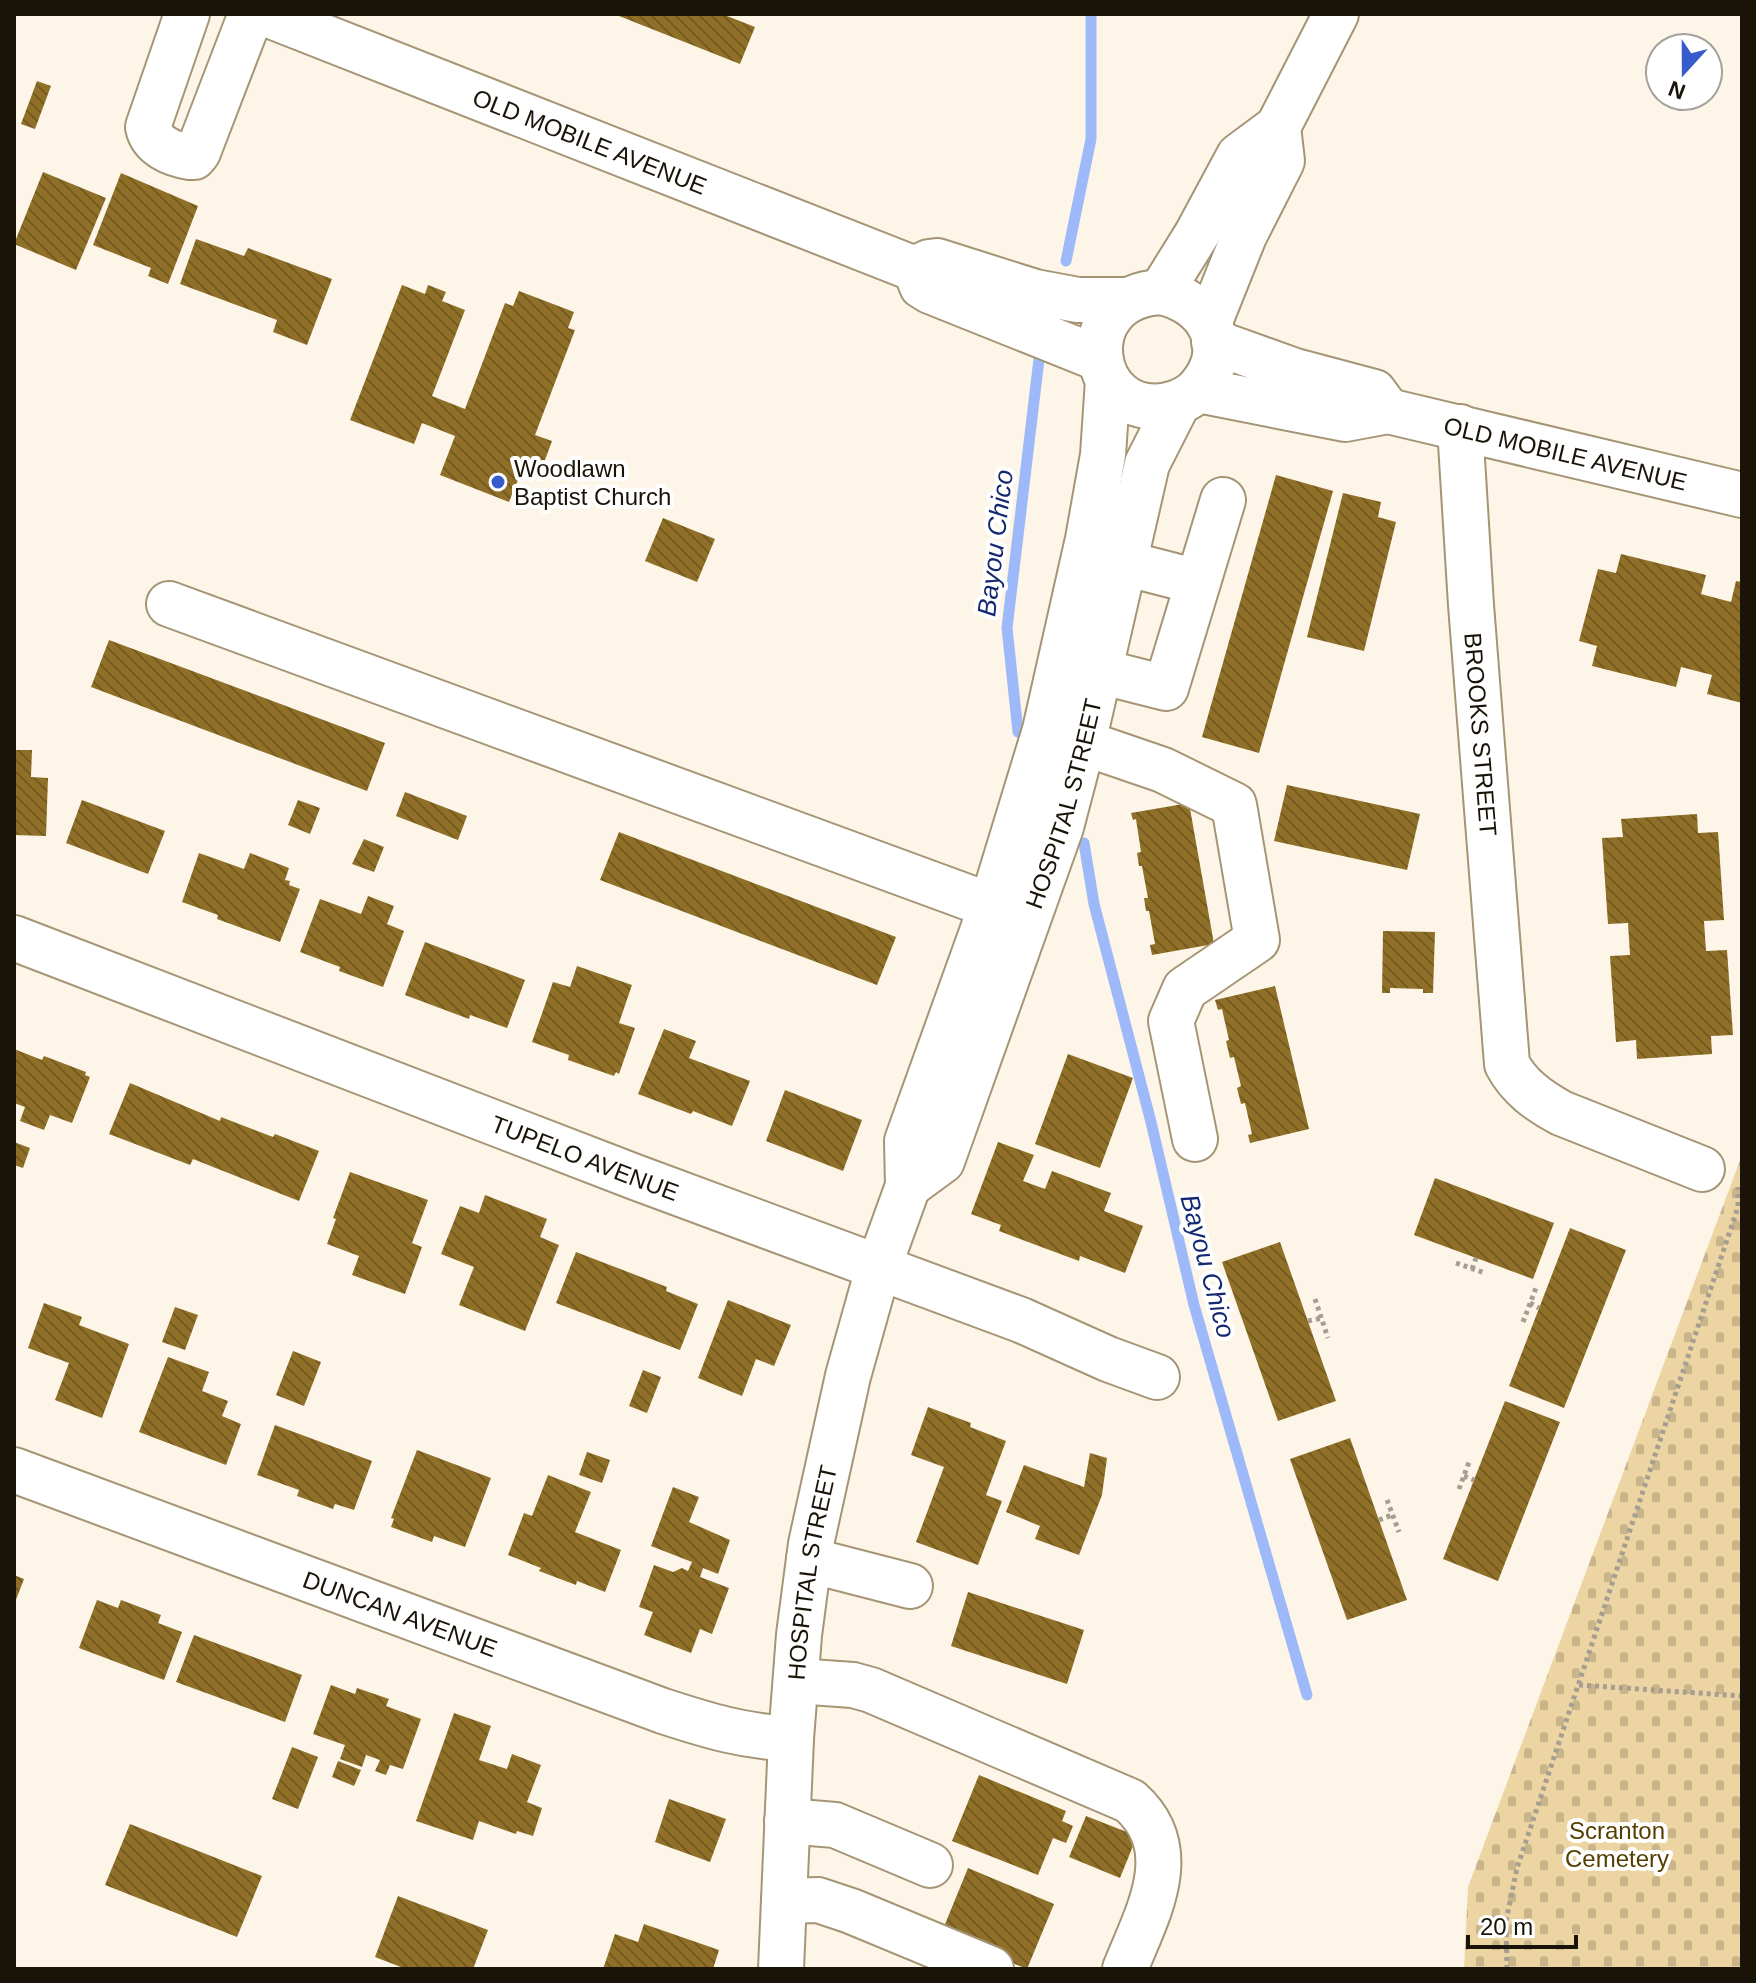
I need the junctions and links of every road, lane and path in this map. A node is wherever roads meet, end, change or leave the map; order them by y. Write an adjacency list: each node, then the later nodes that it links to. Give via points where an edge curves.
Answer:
1 (187, 14): 2 (street, via 148,127 159,146 194,157)
2 (251, 14)
3 (266, 14): 6 (street, OLD MOBILE AVENUE)
4 (1336, 14): 5 (street)
5 (1278, 127): 7 (street, via 1239,156 1197,234); 8 (street, via 1282,161 1244,236)
6 (915, 269): 7 (street, OLD MOBILE AVENUE, via 937,261 1078,300); 9 (street, OLD MOBILE AVENUE, via 930,291)
7 (1144, 296): 8 (street, OLD MOBILE AVENUE, via 1190,302); 9 (street, via 1113,311 1104,325 1099,341)
8 (1212, 332): 10 (street, via 1214,360 1208,376); 11 (street, OLD MOBILE AVENUE, via 1295,371 1374,392)
9 (1104, 370): 10 (street, OLD MOBILE AVENUE, via 1121,395 1139,404 1159,407); 18 (street, HOSPITAL STREET, via 1103,455 1088,539)
10 (1188, 396): 11 (street, OLD MOBILE AVENUE, via 1345,419); 15 (street, HOSPITAL STREET, via 1147,464)
11 (1388, 411): 12 (street, OLD MOBILE AVENUE)
12 (1460, 427): 13 (street, OLD MOBILE AVENUE); 23 (street, BROOKS STREET, via 1507,1064 1514,1078 1541,1102)
13 (1742, 495)
14 (1223, 500): 16 (street)
15 (1124, 563): 16 (street); 18 (street, HOSPITAL STREET)
16 (1198, 582): 18 (street, via 1166,688)
17 (169, 604): 20 (street)
18 (1080, 666): 19 (street, HOSPITAL STREET)
19 (1064, 736): 20 (street, HOSPITAL STREET); 22 (street, via 1163,770 1234,805 1257,940 1185,989 1171,1021)
20 (1009, 913): 26 (street, HOSPITAL STREET, via 907,1141 908,1186)
21 (14, 938): 26 (street, TUPELO AVENUE)
22 (1195, 1139)
23 (1720, 1175): 50 (path, via 1738,1207)
24 (1476, 1258): 27 (path)
25 (1456, 1263): 27 (path)
26 (878, 1269): 37 (street, TUPELO AVENUE, via 1021,1320); 47 (street, HOSPITAL STREET, via 848,1376)
27 (1472, 1269): 28 (path)
28 (1485, 1273)
29 (1537, 1285): 31 (path)
30 (1315, 1299): 33 (path)
31 (1530, 1303): 32 (path); 35 (path)
32 (1539, 1308)
33 (1322, 1318): 34 (path); 36 (path)
34 (1308, 1321)
35 (1523, 1322)
36 (1328, 1338)
37 (1157, 1377)
38 (1469, 1462): 40 (path)
39 (14, 1470): 52 (street, DUNCAN AVENUE, via 677,1716 751,1737)
40 (1464, 1476): 41 (path); 42 (path)
41 (1474, 1480)
42 (1459, 1489)
43 (1387, 1500): 44 (path)
44 (1392, 1515): 45 (path); 46 (path)
45 (1379, 1520)
46 (1399, 1532)
47 (809, 1560): 48 (street); 49 (street, HOSPITAL STREET)
48 (910, 1586)
49 (796, 1681): 52 (street, HOSPITAL STREET); 58 (street, via 871,1690 1130,1801 1149,1825 1158,1859 1155,1896)
50 (1579, 1685): 51 (path); 59 (path, via 1517,1868 1506,1921)
51 (1742, 1696)
52 (791, 1739): 53 (street, HOSPITAL STREET)
53 (787, 1821): 54 (street, via 835,1825); 55 (street, HOSPITAL STREET)
54 (930, 1865)
55 (784, 1901): 56 (street, HOSPITAL STREET); 57 (street, via 818,1900)
56 (781, 1969)
57 (991, 1969)
58 (1125, 1969)
59 (1507, 1969)

